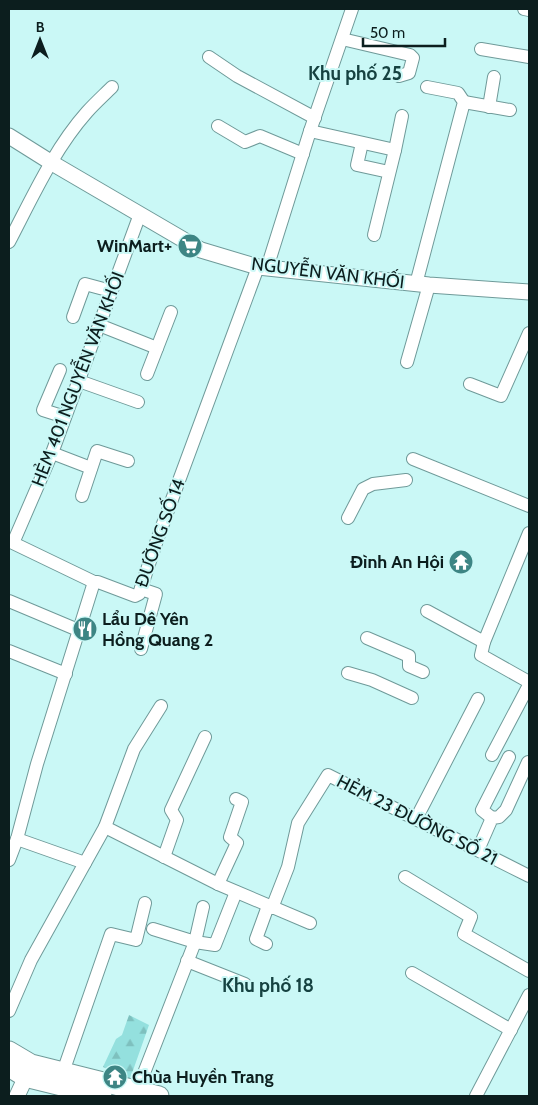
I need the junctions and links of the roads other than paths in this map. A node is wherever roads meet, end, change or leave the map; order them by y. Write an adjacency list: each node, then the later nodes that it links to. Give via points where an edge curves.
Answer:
1 (352, 9): 4 (street, ĐƯỜNG SỐ 14)
2 (524, 9): 3 (street)
3 (529, 10)
4 (342, 39): 8 (street, via 410,55 413,58 409,73); 16 (street, ĐƯỜNG SỐ 14)
5 (481, 50): 6 (street)
6 (529, 56)
7 (209, 57): 16 (street, via 237,76)
8 (399, 76)
9 (494, 76): 13 (street)
10 (112, 87): 23 (street, via 81,119)
11 (427, 87): 12 (street, via 458,94)
12 (464, 102): 13 (street); 29 (street)
13 (489, 107): 14 (street)
14 (510, 110)
15 (402, 116): 21 (street)
16 (315, 118): 18 (street, ĐƯỜNG SỐ 14)
17 (218, 126): 22 (street, via 245,142 260,136)
18 (310, 131): 20 (street); 22 (street, ĐƯỜNG SỐ 14)
19 (9, 136): 23 (street, NGUYỄN VĂN KHỐI)
20 (362, 143): 21 (street); 24 (street, via 357,165)
21 (395, 150): 24 (street)
22 (303, 154): 28 (street, ĐƯỜNG SỐ 14)
23 (52, 163): 25 (street, NGUYỄN VĂN KHỐI); 27 (street)
24 (389, 172): 26 (street)
25 (140, 214): 28 (street, NGUYỄN VĂN KHỐI, via 201,250); 30 (street, HẺM 401 NGUYỄN VĂN KHỐI)
26 (374, 234)
27 (9, 242)
28 (263, 267): 29 (street, NGUYỄN VĂN KHỐI); 54 (street, ĐƯỜNG SỐ 14)
29 (422, 285): 31 (street, NGUYỄN VĂN KHỐI); 37 (street)
30 (111, 292): 33 (street, via 85,284); 34 (street, HẺM 401 NGUYỄN VĂN KHỐI)
31 (529, 292)
32 (171, 312): 36 (street)
33 (73, 317)
34 (99, 325): 36 (street); 40 (street, HẺM 401 NGUYỄN VĂN KHỐI)
35 (529, 333): 41 (street, via 501,396)
36 (157, 348): 39 (street)
37 (407, 362)
38 (60, 370): 43 (street, via 44,410)
39 (147, 374)
40 (79, 381): 42 (street); 43 (street, HẺM 401 NGUYỄN VĂN KHỐI)
41 (470, 384)
42 (138, 402)
43 (65, 417): 44 (street, HẺM 401 NGUYỄN VĂN KHỐI)
44 (52, 453): 47 (street); 53 (street, HẺM 401 NGUYỄN VĂN KHỐI, via 13,543)
45 (413, 459): 50 (street)
46 (128, 460): 47 (street, via 97,451)
47 (91, 468): 49 (street)
48 (406, 480): 51 (street, via 373,484 363,489)
49 (82, 496)
50 (529, 506)
51 (348, 518)
52 (529, 533): 59 (street)
53 (94, 582): 54 (street, ĐƯỜNG SỐ 14, via 135,596); 57 (street)
54 (141, 589): 60 (street, via 156,594)
55 (9, 601): 57 (street)
56 (427, 611): 59 (street)
57 (78, 630): 63 (street)
58 (367, 638): 62 (street, via 409,656 409,666)
59 (484, 642): 65 (street, via 481,655)
60 (141, 648)
61 (9, 652): 63 (street)
62 (423, 672)
63 (66, 674): 77 (street)
64 (348, 674): 66 (street, via 372,680)
65 (529, 683): 70 (street)
66 (412, 698)
67 (478, 699): 75 (street)
68 (161, 706): 76 (street, via 134,749)
69 (205, 737): 79 (street, via 171,810 177,820)
70 (492, 755)
71 (509, 757): 74 (street, via 482,810)
72 (528, 762): 74 (street, via 506,810 499,817)
73 (236, 799): 84 (street, via 242,802 230,837 237,843)
74 (492, 818): 78 (street)
75 (416, 819): 78 (street, HẺM 23 ĐƯỜNG SỐ 21); 88 (street, HẺM 23 ĐƯỜNG SỐ 21, via 328,775 298,823 288,867)
76 (105, 827): 79 (street); 81 (street)
77 (17, 839): 80 (street); 81 (street)
78 (478, 850): 83 (street, HẺM 23 ĐƯỜNG SỐ 21)
79 (164, 856): 84 (street)
80 (9, 860)
81 (85, 863): 98 (street, via 31,960)
82 (405, 876): 94 (street, via 471,917 464,934)
83 (529, 876)
84 (218, 884): 85 (street)
85 (236, 892): 88 (street); 91 (street, via 215,945)
86 (145, 903): 101 (street, via 136,940 111,934)
87 (203, 907): 91 (street)
88 (270, 907): 89 (street); 92 (street, via 256,939)
89 (310, 923)
90 (153, 929): 91 (street)
91 (195, 942): 93 (street)
92 (266, 944)
93 (187, 961): 96 (street); 102 (street)
94 (529, 971)
95 (412, 973): 99 (street)
96 (245, 984)
97 (529, 995): 99 (street)
98 (9, 1011)
99 (511, 1030): 106 (street)
100 (16, 1066): 101 (main road); 103 (street); 104 (main road)
101 (63, 1072): 102 (main road)
102 (137, 1091): 105 (main road)
103 (17, 1096)
104 (102, 1096)
105 (159, 1096)
106 (476, 1096)

